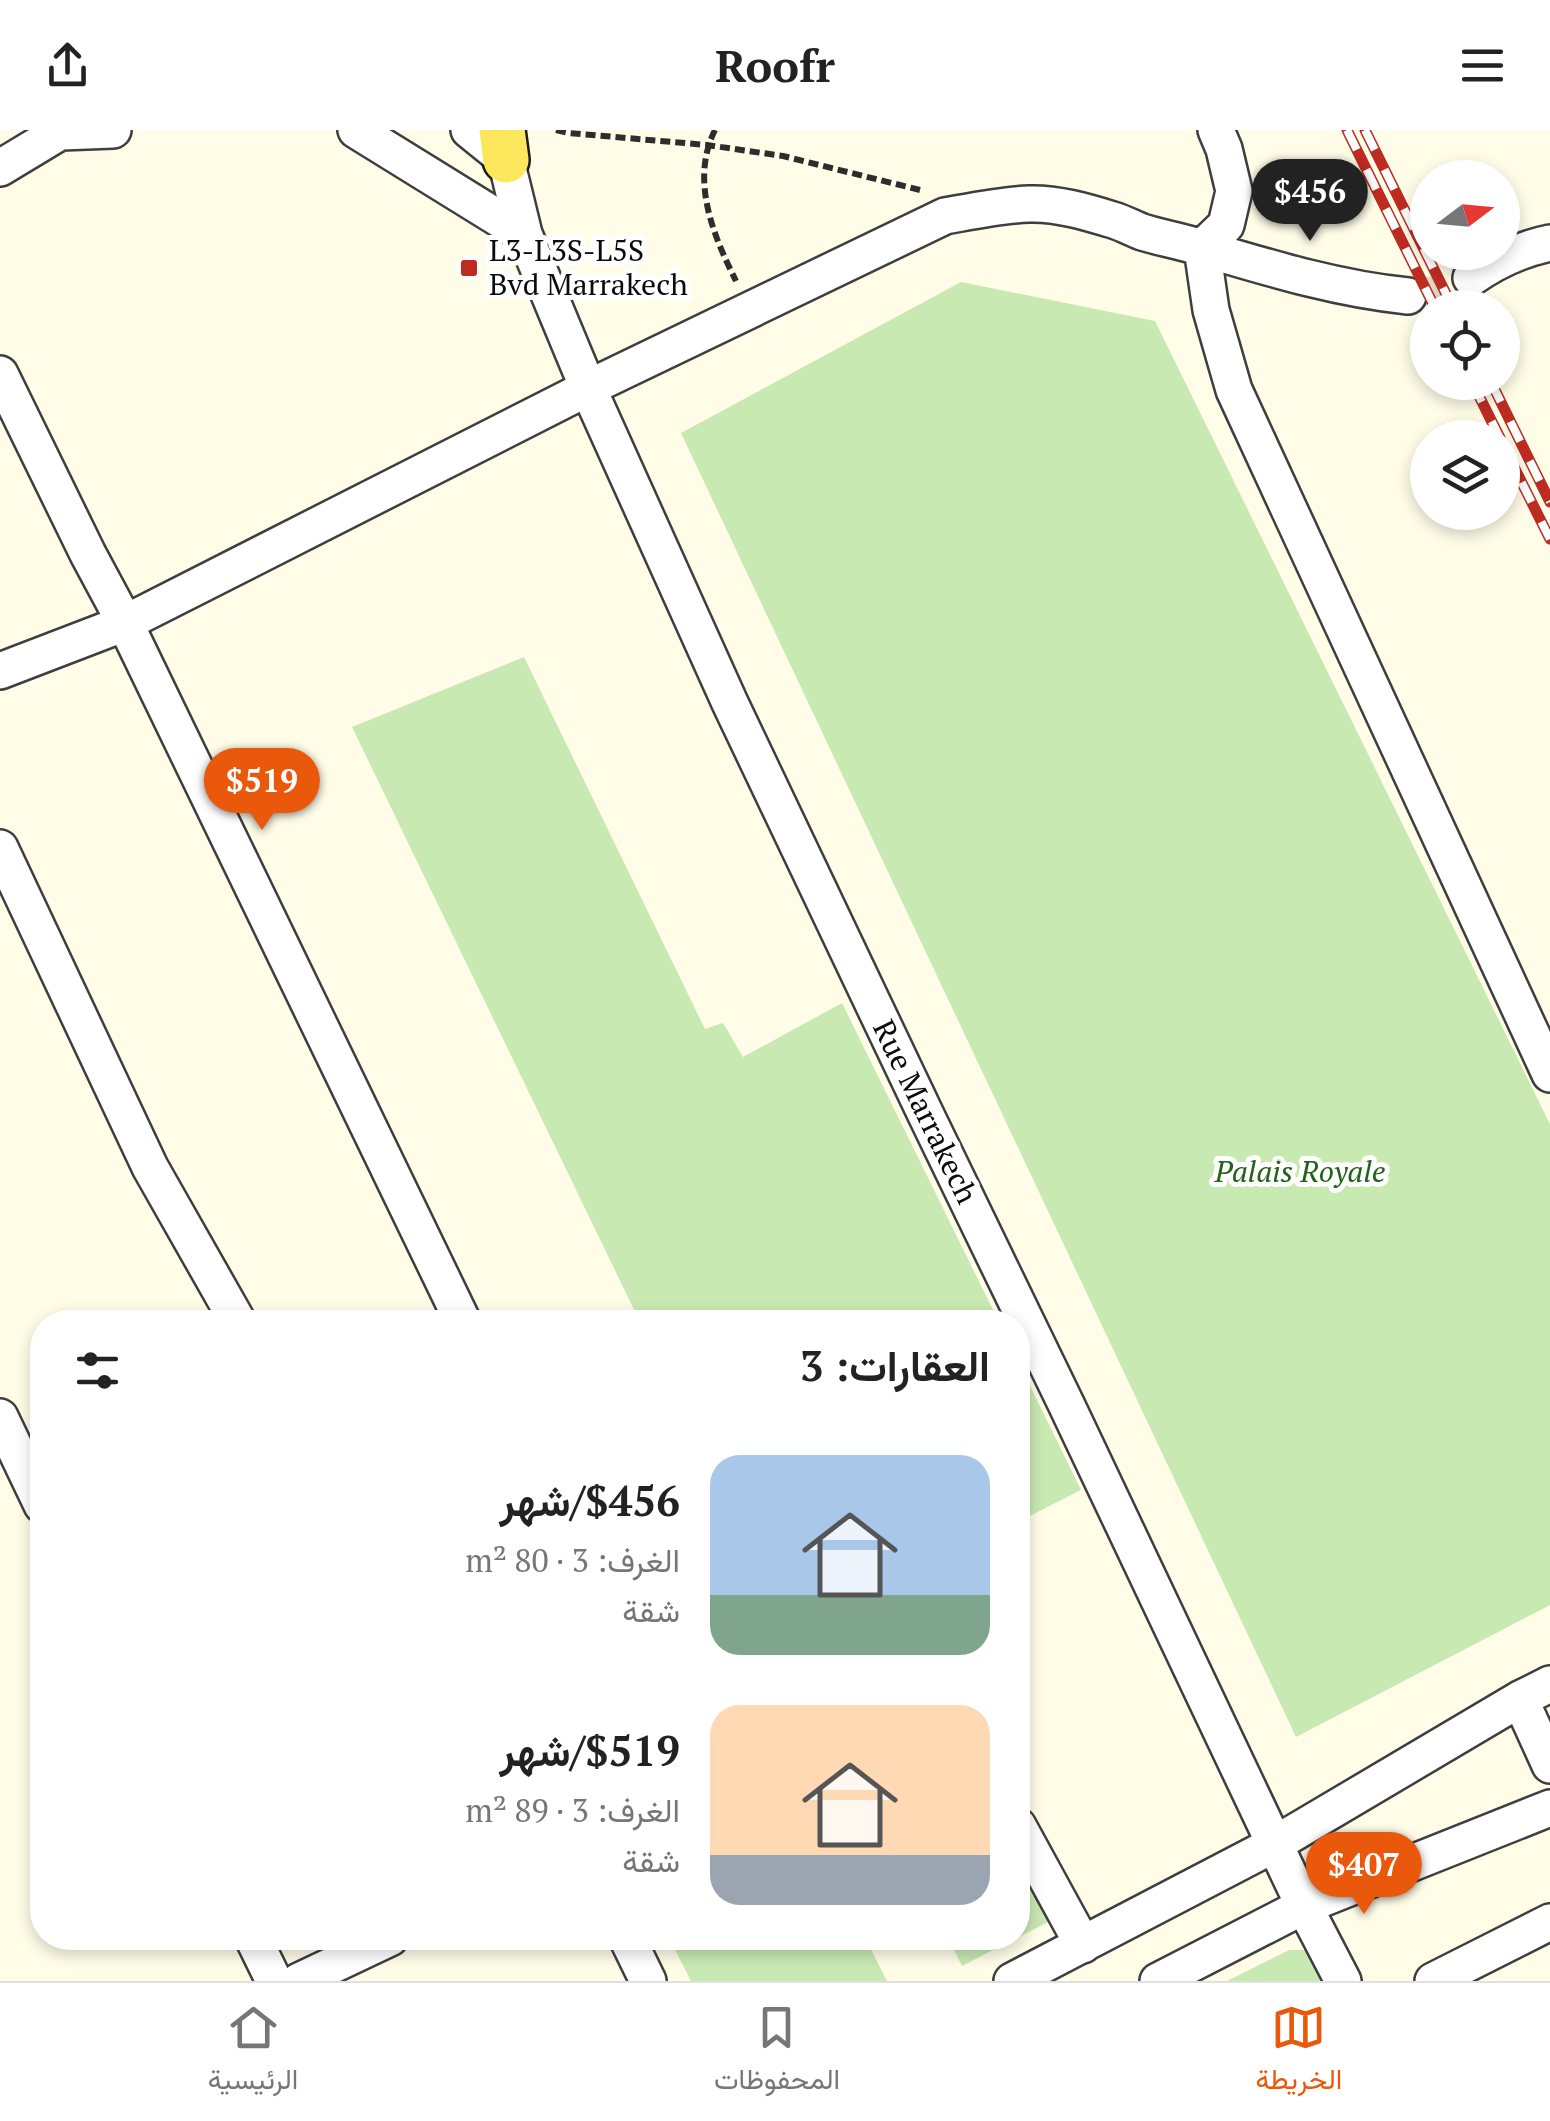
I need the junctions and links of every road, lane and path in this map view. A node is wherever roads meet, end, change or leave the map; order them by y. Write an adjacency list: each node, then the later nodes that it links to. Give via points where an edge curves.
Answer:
1 (112, 130): 7 (street)
2 (356, 130): 12 (street)
3 (468, 130): 8 (street)
4 (556, 130): 9 (path)
5 (715, 130): 9 (path)
6 (1216, 130): 14 (street, via 1234,191 1226,225)
7 (62, 131): 10 (street)
8 (504, 145): 12 (street, Rue Marrakech)
9 (707, 145): 11 (path); 17 (path, via 704,191 711,225)
10 (0, 168)
11 (931, 192)
12 (524, 234): 19 (street, Rue Marrakech)
13 (1550, 242): 15 (street)
14 (1202, 248): 16 (street); 17 (street, via 1059,206 989,208 944,216); 23 (street, via 1234,390)
15 (1471, 278)
16 (1408, 296)
17 (752, 310): 19 (street)
18 (0, 374): 20 (street)
19 (588, 388): 20 (street); 26 (street, Rue Marrakech, via 730,703)
20 (125, 623): 21 (street); 25 (street)
21 (0, 671)
22 (0, 848): 24 (street, via 150,1167)
23 (1550, 1074)
24 (231, 1310)
25 (452, 1310)
26 (1020, 1310)
27 (1030, 1331): 33 (street, Rue Marrakech)
28 (0, 1417): 29 (street)
29 (30, 1479)
30 (1535, 1691): 31 (street); 33 (street)
31 (1550, 1765)
32 (1550, 1808): 35 (street)
33 (1275, 1844): 35 (street, Rue Marrakech); 37 (street)
34 (1030, 1848): 37 (street)
35 (1304, 1906): 45 (street); 46 (street, Rue Marrakech)
36 (1550, 1922): 47 (street)
37 (1083, 1945): 44 (street)
38 (259, 1950): 41 (street)
39 (365, 1950): 42 (street)
40 (633, 1950): 43 (street)
41 (274, 1981)
42 (299, 1981)
43 (648, 1981)
44 (1012, 1981)
45 (1158, 1981)
46 (1343, 1981)
47 (1433, 1981)

